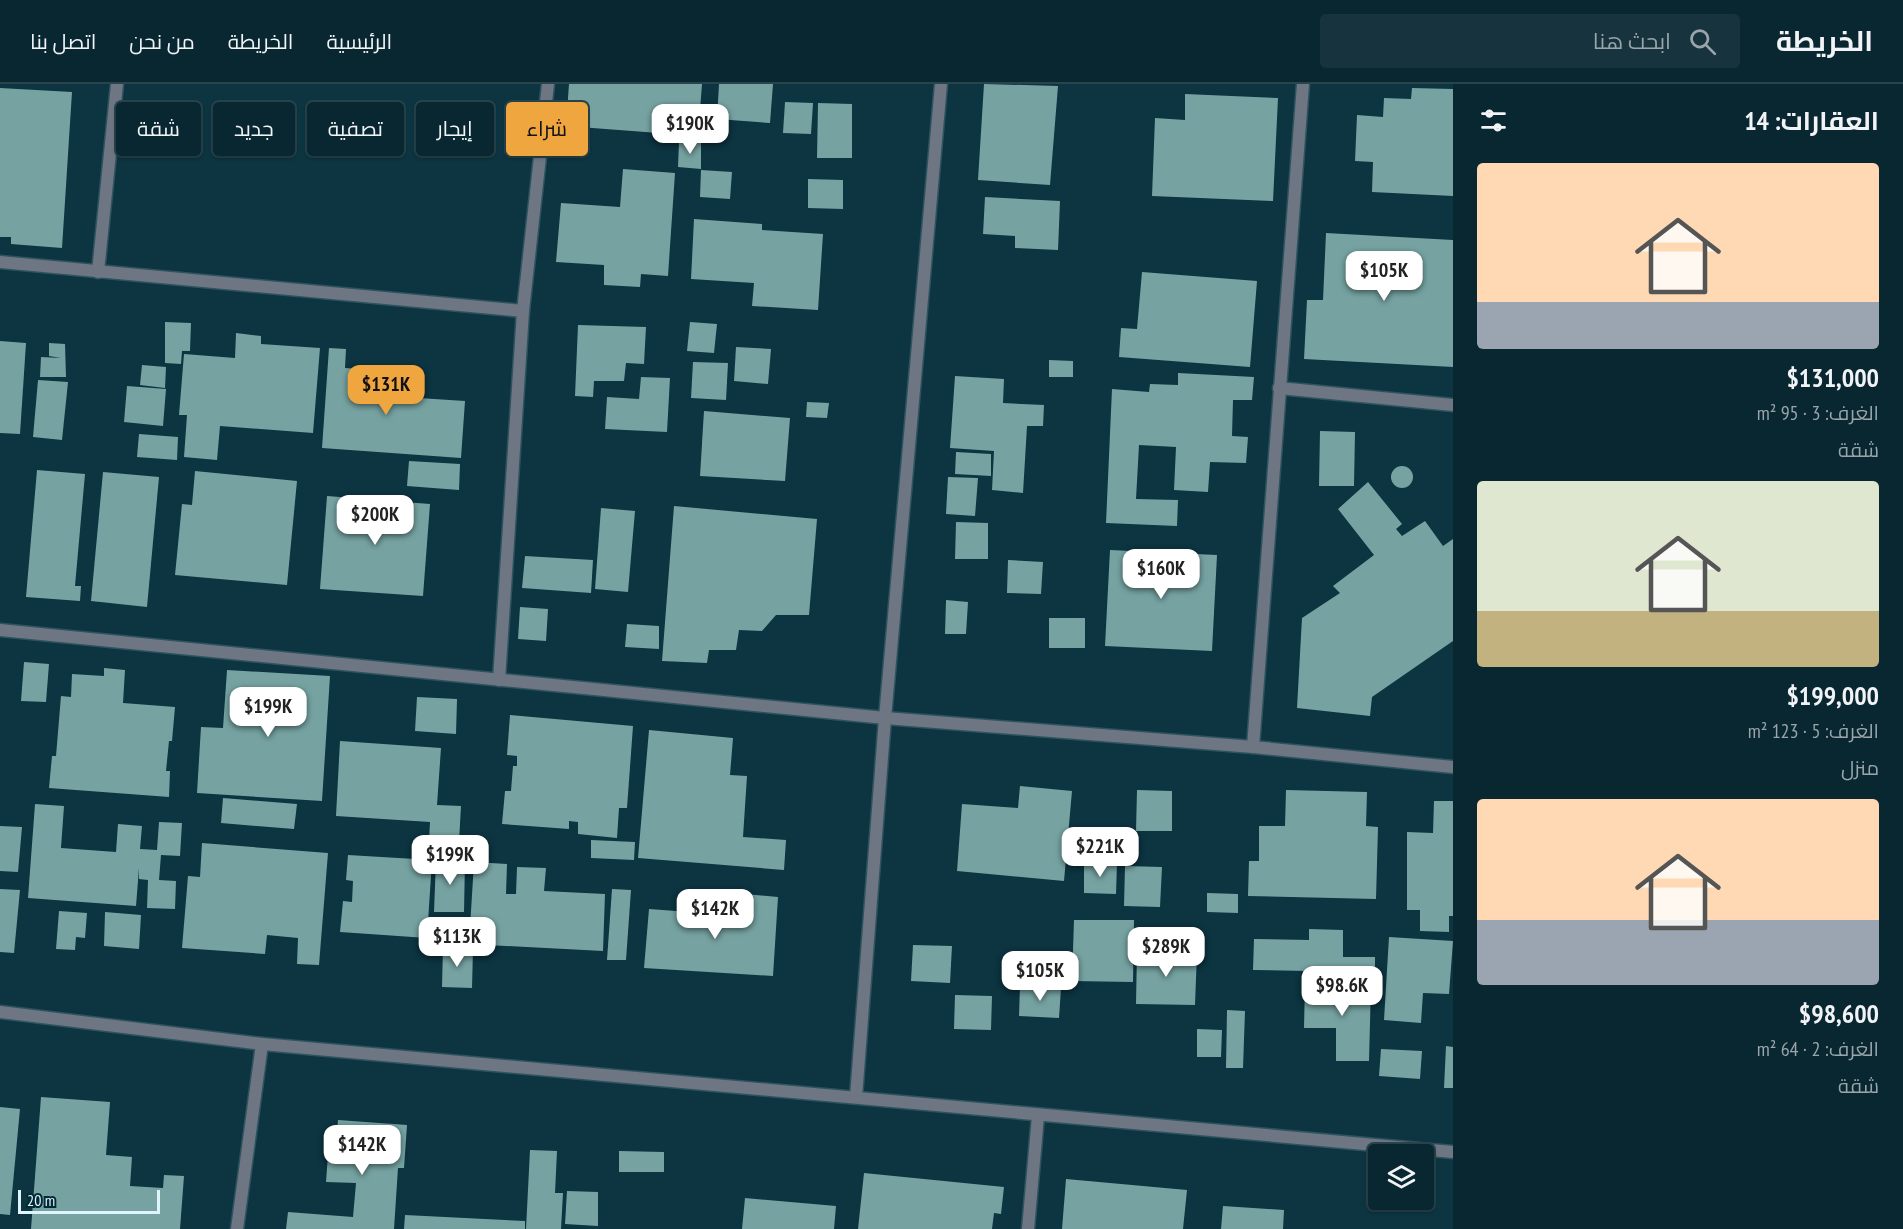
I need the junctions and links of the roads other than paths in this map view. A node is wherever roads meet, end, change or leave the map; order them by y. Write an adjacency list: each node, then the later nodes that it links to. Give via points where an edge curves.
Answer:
1 (117, 84): 6 (street)
2 (548, 84): 7 (street)
3 (941, 84): 12 (street)
4 (1303, 84): 8 (street)
5 (0, 262): 6 (street)
6 (98, 272): 7 (street)
7 (524, 311): 11 (street)
8 (1279, 388): 9 (street); 13 (street)
9 (1453, 405)
10 (0, 630): 11 (street)
11 (499, 680): 12 (street)
12 (885, 718): 13 (street); 17 (street)
13 (1253, 747): 14 (street)
14 (1453, 767)
15 (0, 1012): 16 (street)
16 (262, 1044): 17 (street); 20 (street)
17 (855, 1097): 18 (street)
18 (1038, 1116): 19 (street); 21 (street)
19 (1453, 1152)
20 (237, 1229)
21 (1028, 1229)

